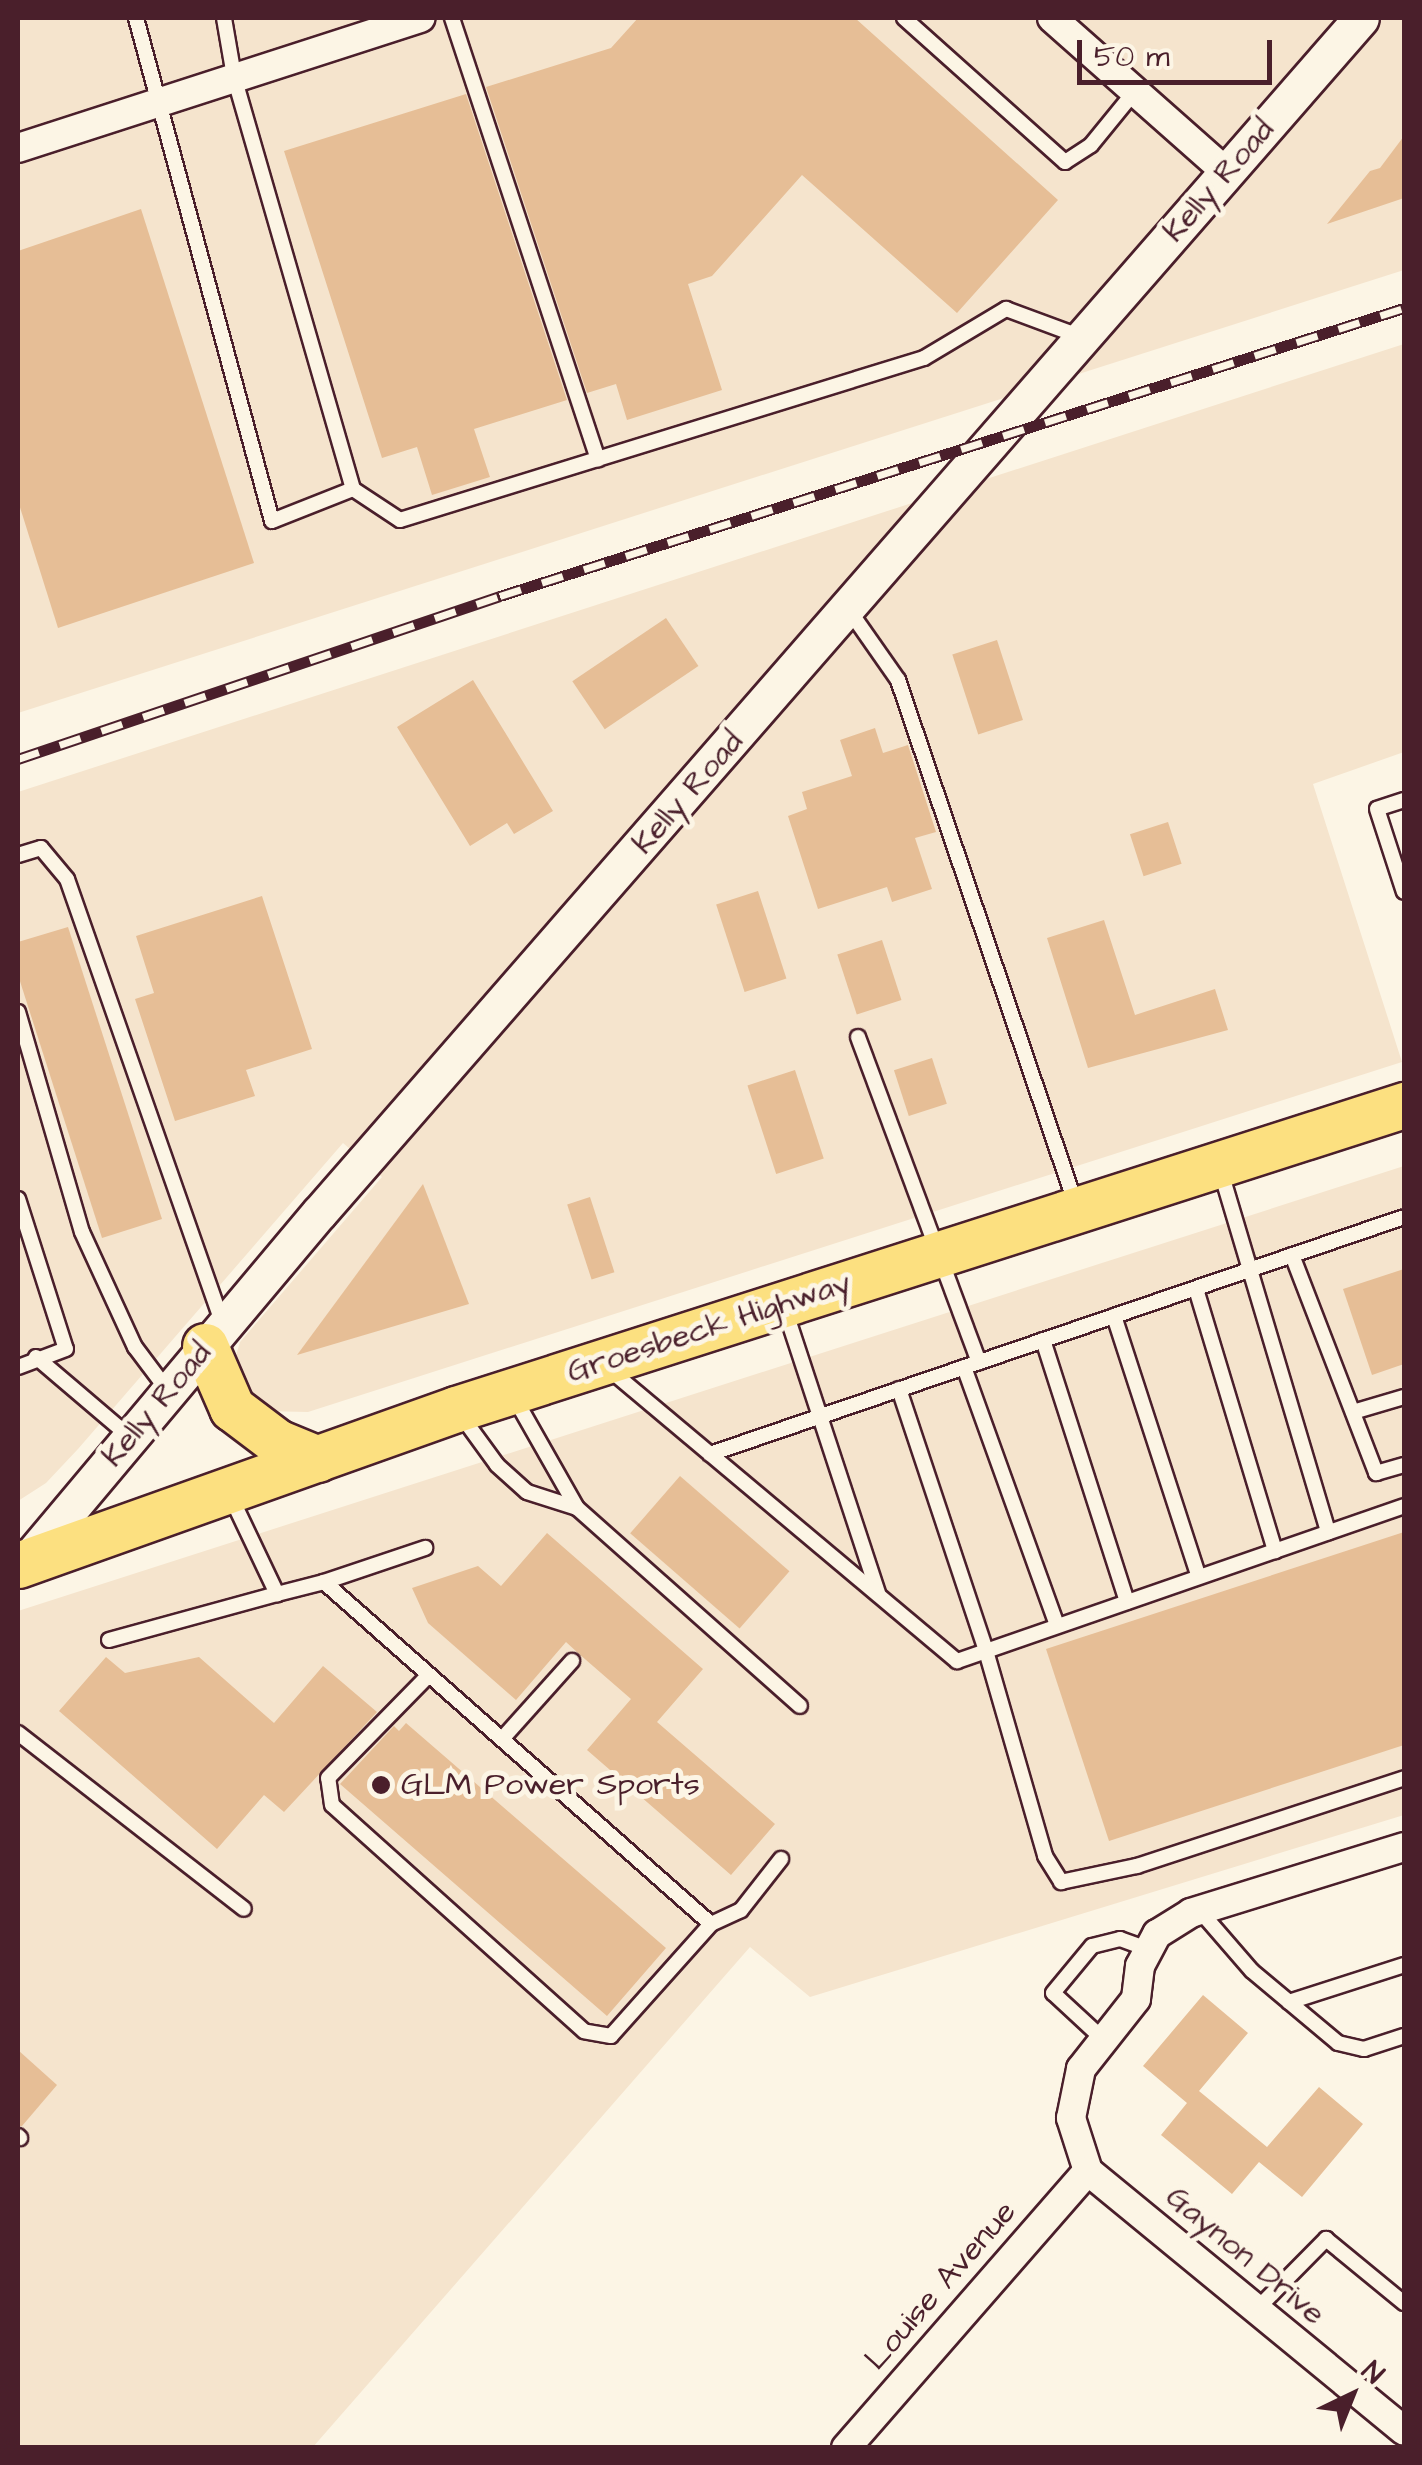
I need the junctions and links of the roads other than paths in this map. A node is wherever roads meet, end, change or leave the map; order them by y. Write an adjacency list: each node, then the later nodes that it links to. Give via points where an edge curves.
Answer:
1 (136, 18): 10 (lane)
2 (224, 18): 8 (lane)
3 (421, 18): 8 (street)
4 (452, 18): 14 (lane)
5 (904, 18): 9 (lane, via 1065,162 1090,145)
6 (1052, 18): 9 (street)
7 (1361, 18): 12 (street, Kelly Road)
8 (234, 76): 10 (street); 15 (lane)
9 (1135, 91): 12 (street)
10 (157, 102): 11 (street); 15 (lane, via 272,521)
11 (18, 148)
12 (1226, 172): 13 (street, Kelly Road)
13 (1084, 338): 14 (lane, via 1006,308 924,358); 16 (street, Kelly Road)
14 (598, 459): 15 (lane, via 400,520)
15 (353, 489)
16 (850, 610): 25 (lane, via 898,680); 33 (street, Kelly Road)
17 (1404, 800): 19 (lane, via 1377,809)
18 (18, 854): 33 (lane, via 42,848 67,880)
19 (1404, 892)
20 (18, 1012): 40 (lane, via 82,1232 135,1347)
21 (858, 1037): 27 (lane)
22 (1404, 1105): 23 (main road, Groesbeck Highway)
23 (1220, 1166): 25 (main road, Groesbeck Highway); 29 (lane)
24 (18, 1199): 35 (lane, via 66,1348)
25 (1078, 1211): 27 (main road, Groesbeck Highway)
26 (1404, 1217): 28 (lane)
27 (943, 1254): 31 (main road, Groesbeck Highway); 37 (lane)
28 (1292, 1255): 29 (lane); 44 (lane)
29 (1246, 1272): 30 (lane); 53 (lane)
30 (1196, 1289): 32 (lane); 55 (lane)
31 (783, 1304): 36 (main road, Groesbeck Highway); 45 (lane)
32 (1114, 1316): 34 (lane); 57 (lane)
33 (214, 1336): 40 (street, Kelly Road); 48 (main road, via 232,1408 276,1442)
34 (1043, 1340): 37 (lane); 61 (lane)
35 (36, 1357): 38 (lane); 46 (lane)
36 (602, 1362): 41 (main road, Groesbeck Highway); 47 (lane)
37 (972, 1364): 39 (lane); 62 (lane)
38 (18, 1367)
39 (899, 1389): 45 (lane); 64 (lane)
40 (168, 1392): 46 (street, Kelly Road)
41 (510, 1392): 43 (main road, Groesbeck Highway); 52 (lane)
42 (1404, 1397): 44 (lane)
43 (456, 1409): 48 (main road, Groesbeck Highway); 52 (lane, via 497,1466 526,1492)
44 (1353, 1412): 49 (lane, via 1376,1473)
45 (823, 1415): 47 (lane); 60 (lane)
46 (130, 1438): 56 (street, Kelly Road)
47 (710, 1454): 60 (lane)
48 (318, 1459): 50 (main road, Groesbeck Highway)
49 (1404, 1465)
50 (228, 1489): 56 (main road, Groesbeck Highway); 59 (lane)
51 (1404, 1506): 53 (lane)
52 (577, 1508): 67 (lane)
53 (1328, 1532): 55 (lane)
54 (426, 1548): 58 (lane)
55 (1274, 1551): 57 (lane)
56 (20, 1566)
57 (1199, 1577): 61 (lane)
58 (324, 1582): 59 (lane); 66 (lane)
59 (277, 1594): 63 (lane)
60 (879, 1596): 64 (lane, via 956,1661)
61 (1127, 1602): 62 (lane)
62 (1057, 1626): 64 (lane)
63 (108, 1640)
64 (986, 1651): 70 (lane, via 1044,1856 1061,1882 1137,1866)
65 (572, 1661): 69 (lane)
66 (428, 1676): 69 (lane); 75 (lane, via 328,1778 332,1805 370,1844 584,2030 612,2036)
67 (800, 1706)
68 (18, 1733): 73 (lane)
69 (502, 1739): 75 (lane)
70 (1404, 1778)
71 (1404, 1846): 74 (street)
72 (781, 1859): 75 (lane, via 741,1910)
73 (244, 1909)
74 (1200, 1911): 76 (street, via 1172,1922); 78 (lane)
75 (711, 1924)
76 (1148, 1949): 80 (street, via 1136,1999); 80 (lane, via 1120,1940 1092,1946 1053,1994)
77 (1404, 1965): 78 (lane)
78 (1289, 2002): 79 (lane, via 1338,2043 1364,2049)
79 (1404, 2036)
80 (1104, 2040): 81 (street, via 1081,2070 1073,2094 1073,2142)
81 (1088, 2171): 83 (street, Gaynon Drive); 85 (street, Louise Avenue)
82 (1404, 2304): 83 (lane, via 1326,2239)
83 (1256, 2310): 84 (street, Gaynon Drive)
84 (1404, 2432)
85 (846, 2448)

